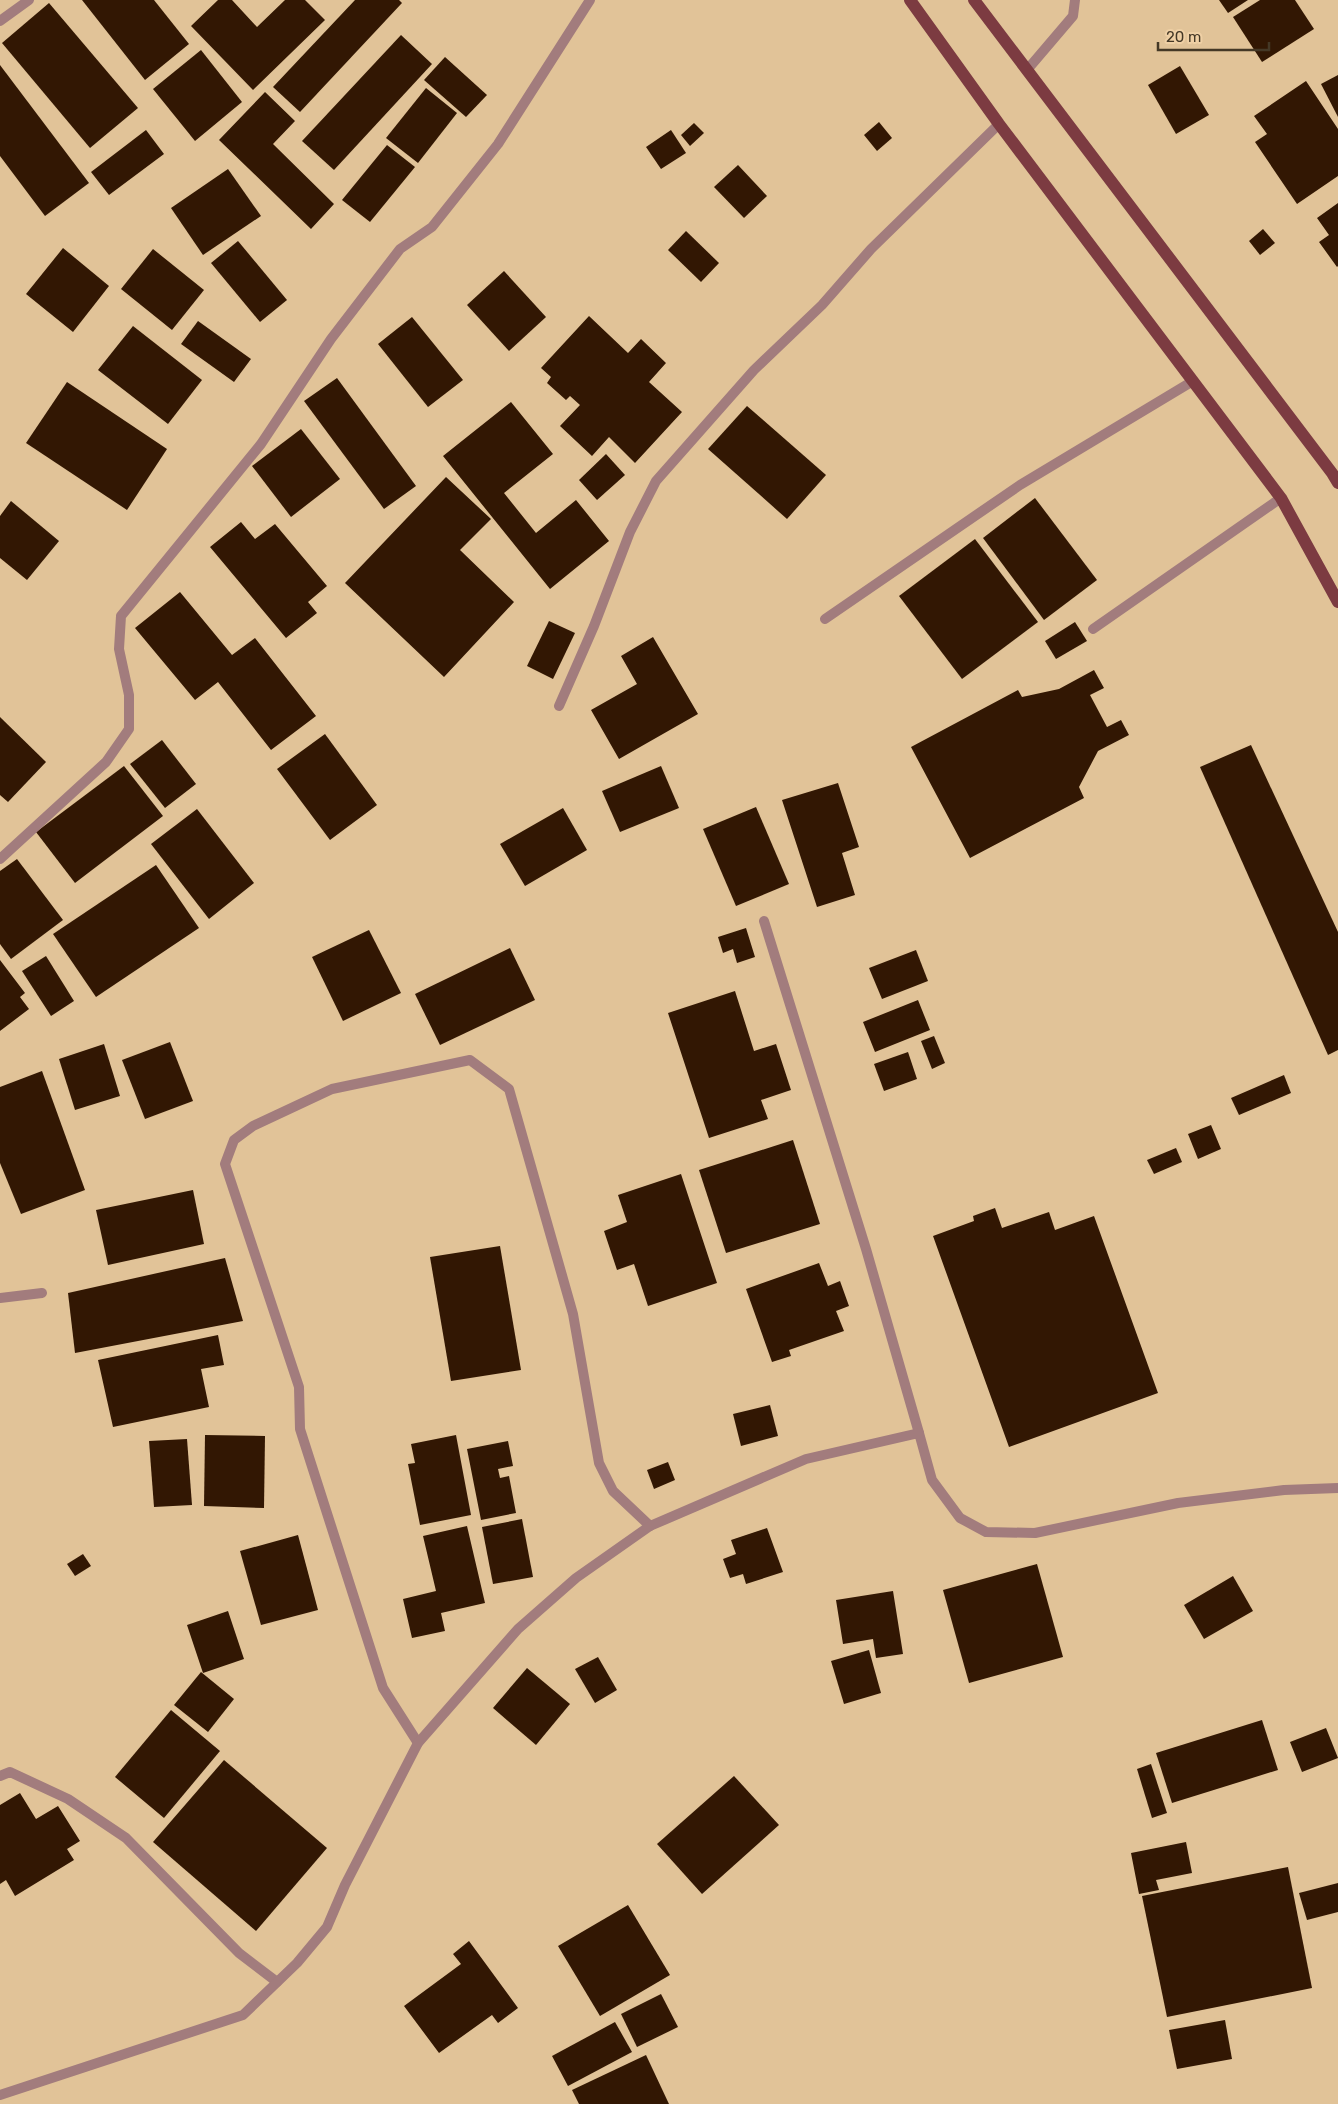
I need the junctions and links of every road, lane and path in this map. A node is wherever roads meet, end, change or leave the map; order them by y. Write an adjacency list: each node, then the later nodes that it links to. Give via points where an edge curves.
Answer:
1 (29, 0): 6 (street)
2 (590, 0): 16 (street, via 498,144 432,227 400,249 331,339 262,444 121,616 120,649 129,696 129,728 106,762)
3 (910, 0): 8 (main road)
4 (974, 0): 7 (main road)
5 (1075, 0): 7 (street, via 1073,16)
6 (0, 21)
7 (1028, 70): 10 (main road)
8 (1000, 124): 9 (main road); 15 (street, via 871,249 822,305 754,370 656,481 630,532)
9 (1194, 381): 11 (main road); 13 (street, via 1020,484)
10 (1336, 475)
11 (1281, 498): 12 (main road); 14 (street)
12 (1338, 602)
13 (825, 619)
14 (1093, 629)
15 (559, 706)
16 (0, 858)
17 (764, 921): 20 (street, via 866,1249)
18 (42, 1293): 19 (street)
19 (0, 1298)
20 (919, 1433): 21 (street, via 932,1480 960,1518 986,1532 1035,1533 1178,1502 1284,1490); 22 (street, via 806,1459)
21 (1338, 1488)
22 (650, 1526): 23 (street, via 576,1578 518,1629); 23 (street, via 613,1491 599,1462 573,1314 509,1089 470,1060 332,1089 253,1126 234,1140 225,1164 299,1387 300,1429 382,1688)
23 (418, 1743): 25 (street, via 345,1884 327,1927)
24 (0, 1776): 25 (street, via 10,1772 68,1799 126,1838 239,1953)
25 (277, 1982): 26 (street, via 243,2015)
26 (0, 2095)

